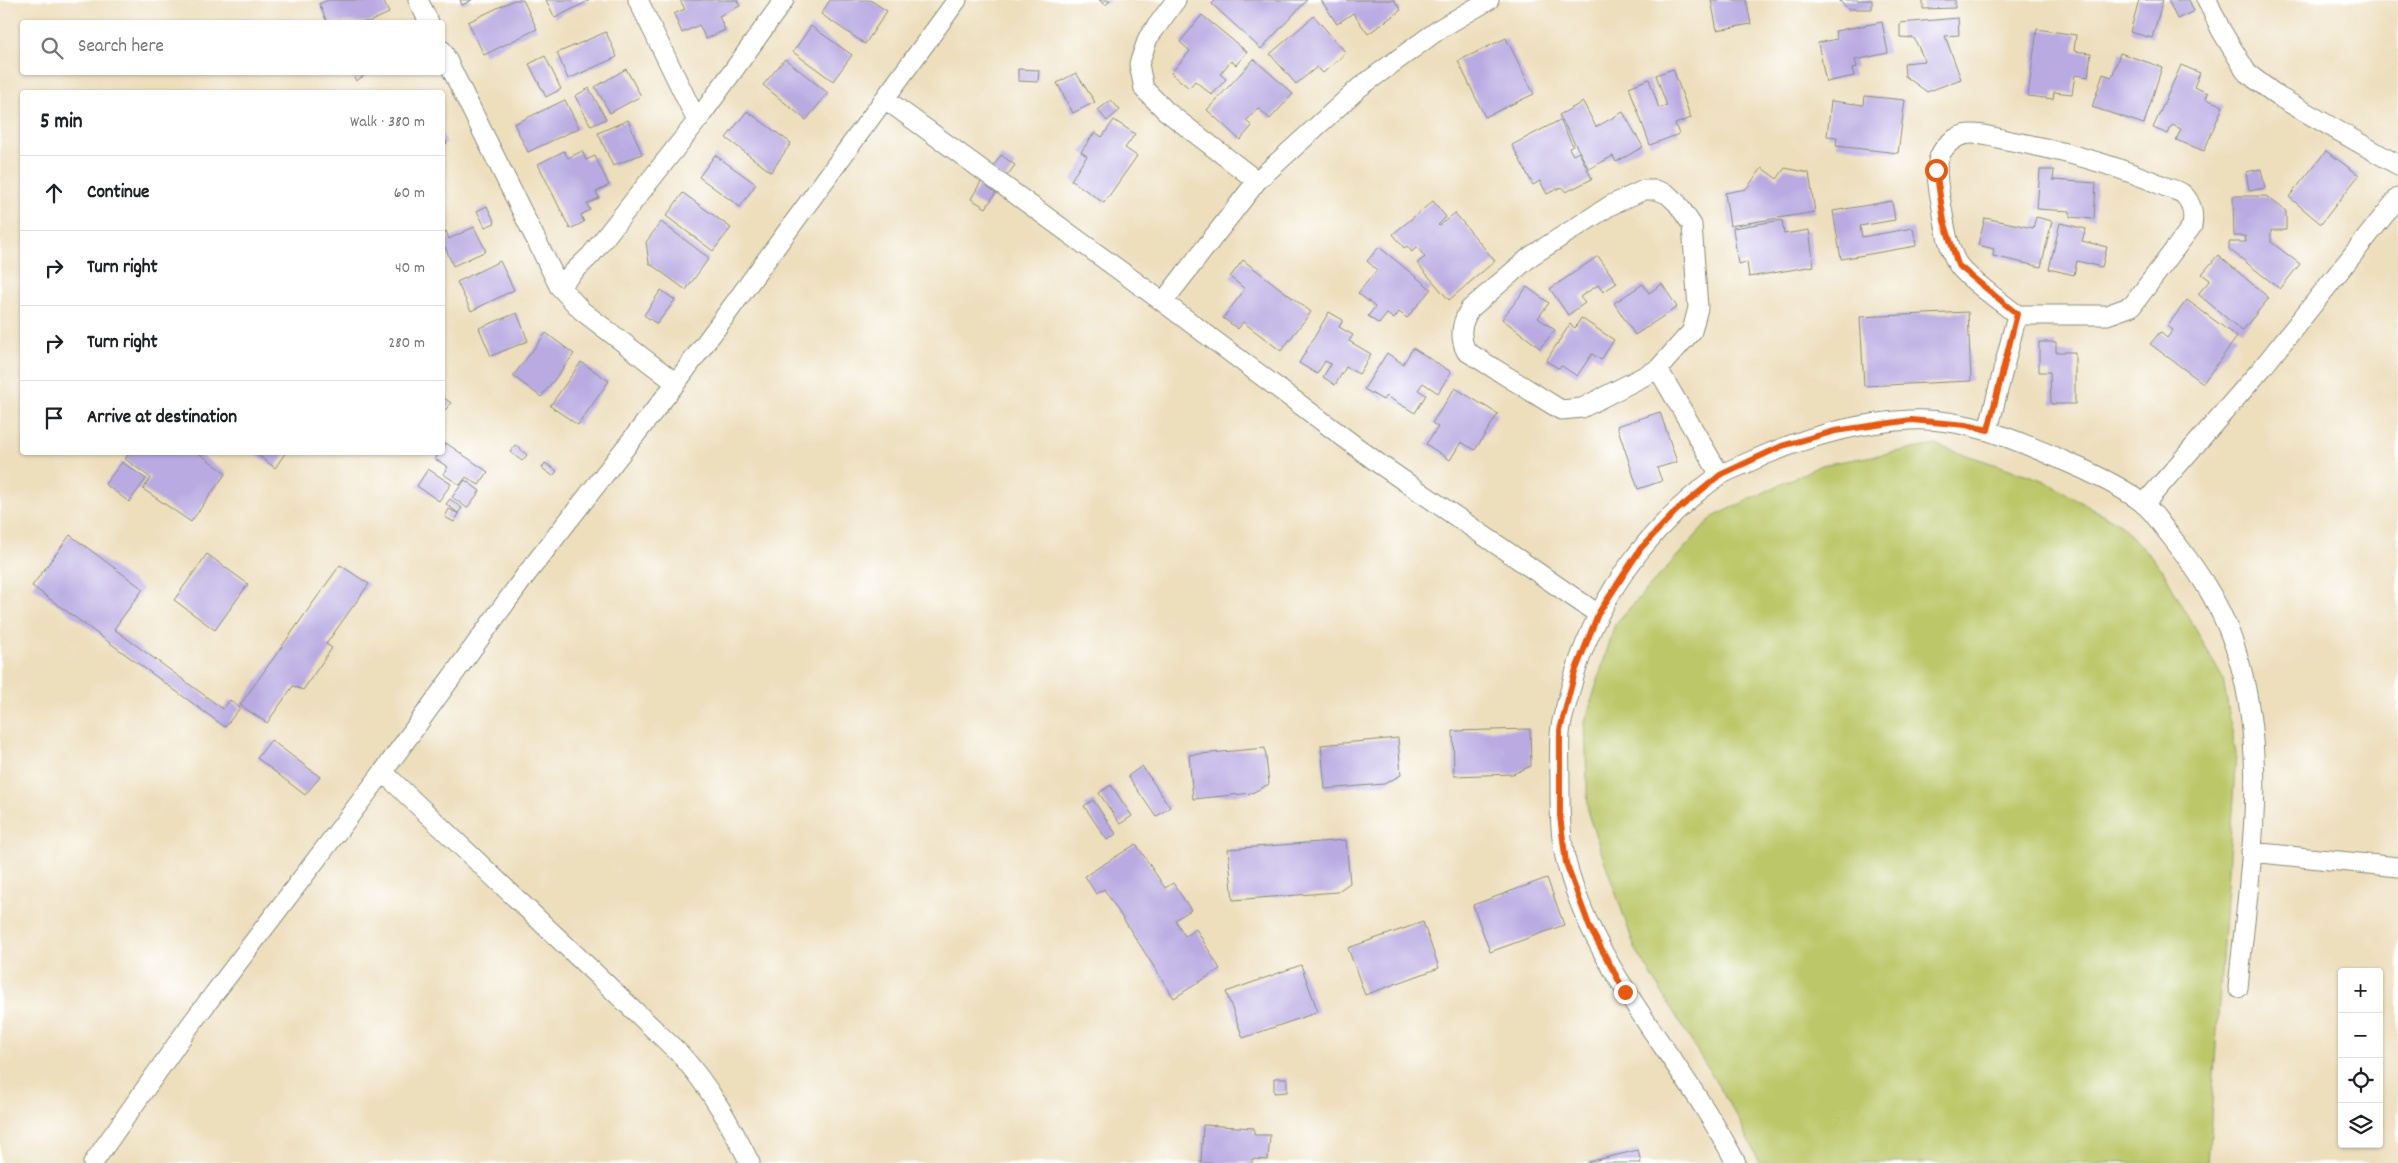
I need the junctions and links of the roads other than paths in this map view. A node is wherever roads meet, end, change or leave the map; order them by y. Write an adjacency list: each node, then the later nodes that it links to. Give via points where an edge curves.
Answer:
1 (418, 0): 8 (street)
2 (638, 0): 11 (street)
3 (784, 0): 11 (street)
4 (957, 0): 10 (street)
5 (1176, 0): 13 (street, via 1148,38 1139,64 1144,89 1166,111)
6 (1489, 0): 13 (street, via 1441,28 1360,87)
7 (2207, 0): 12 (street, via 2247,73 2279,97)
8 (428, 20)
9 (445, 56): 15 (street)
10 (885, 99): 16 (street); 19 (street)
11 (698, 121): 15 (street, via 591,255)
12 (2398, 165)
13 (1257, 181): 16 (street)
14 (2398, 198): 22 (street, via 2263,367)
15 (559, 286): 19 (street, via 582,311)
16 (1163, 302): 23 (street, via 1378,463)
17 (2017, 314): 17 (street, via 1963,270 1955,259 1944,221 1936,170 1946,145 1959,136 1977,134 2063,150 2129,170 2183,194 2189,202 2194,219 2192,226 2132,306 2107,315); 20 (street)
18 (1658, 369): 18 (street, via 1582,408 1561,410 1466,351 1462,337 1464,318 1470,309 1532,256 1610,205 1644,190 1656,190 1677,202 1692,225 1698,308 1692,331); 21 (street)
19 (676, 383): 24 (street, via 525,576)
20 (1988, 430): 21 (street, via 1911,420 1835,431 1782,446); 22 (street, via 2089,471)
21 (1720, 475): 23 (street, via 1676,511 1641,548)
22 (2144, 504): 25 (street, via 2205,581 2223,614 2240,660 2255,744)
23 (1598, 614): 30 (street, via 1575,672 1560,730 1560,816 1566,863 1590,928 1625,992 1682,1074)
24 (383, 772): 28 (street, via 191,1024); 29 (street, via 680,1054 701,1077)
25 (2251, 852): 26 (street); 27 (street)
26 (2398, 868)
27 (2238, 988)
28 (93, 1163)
29 (750, 1163)
30 (1736, 1163)

